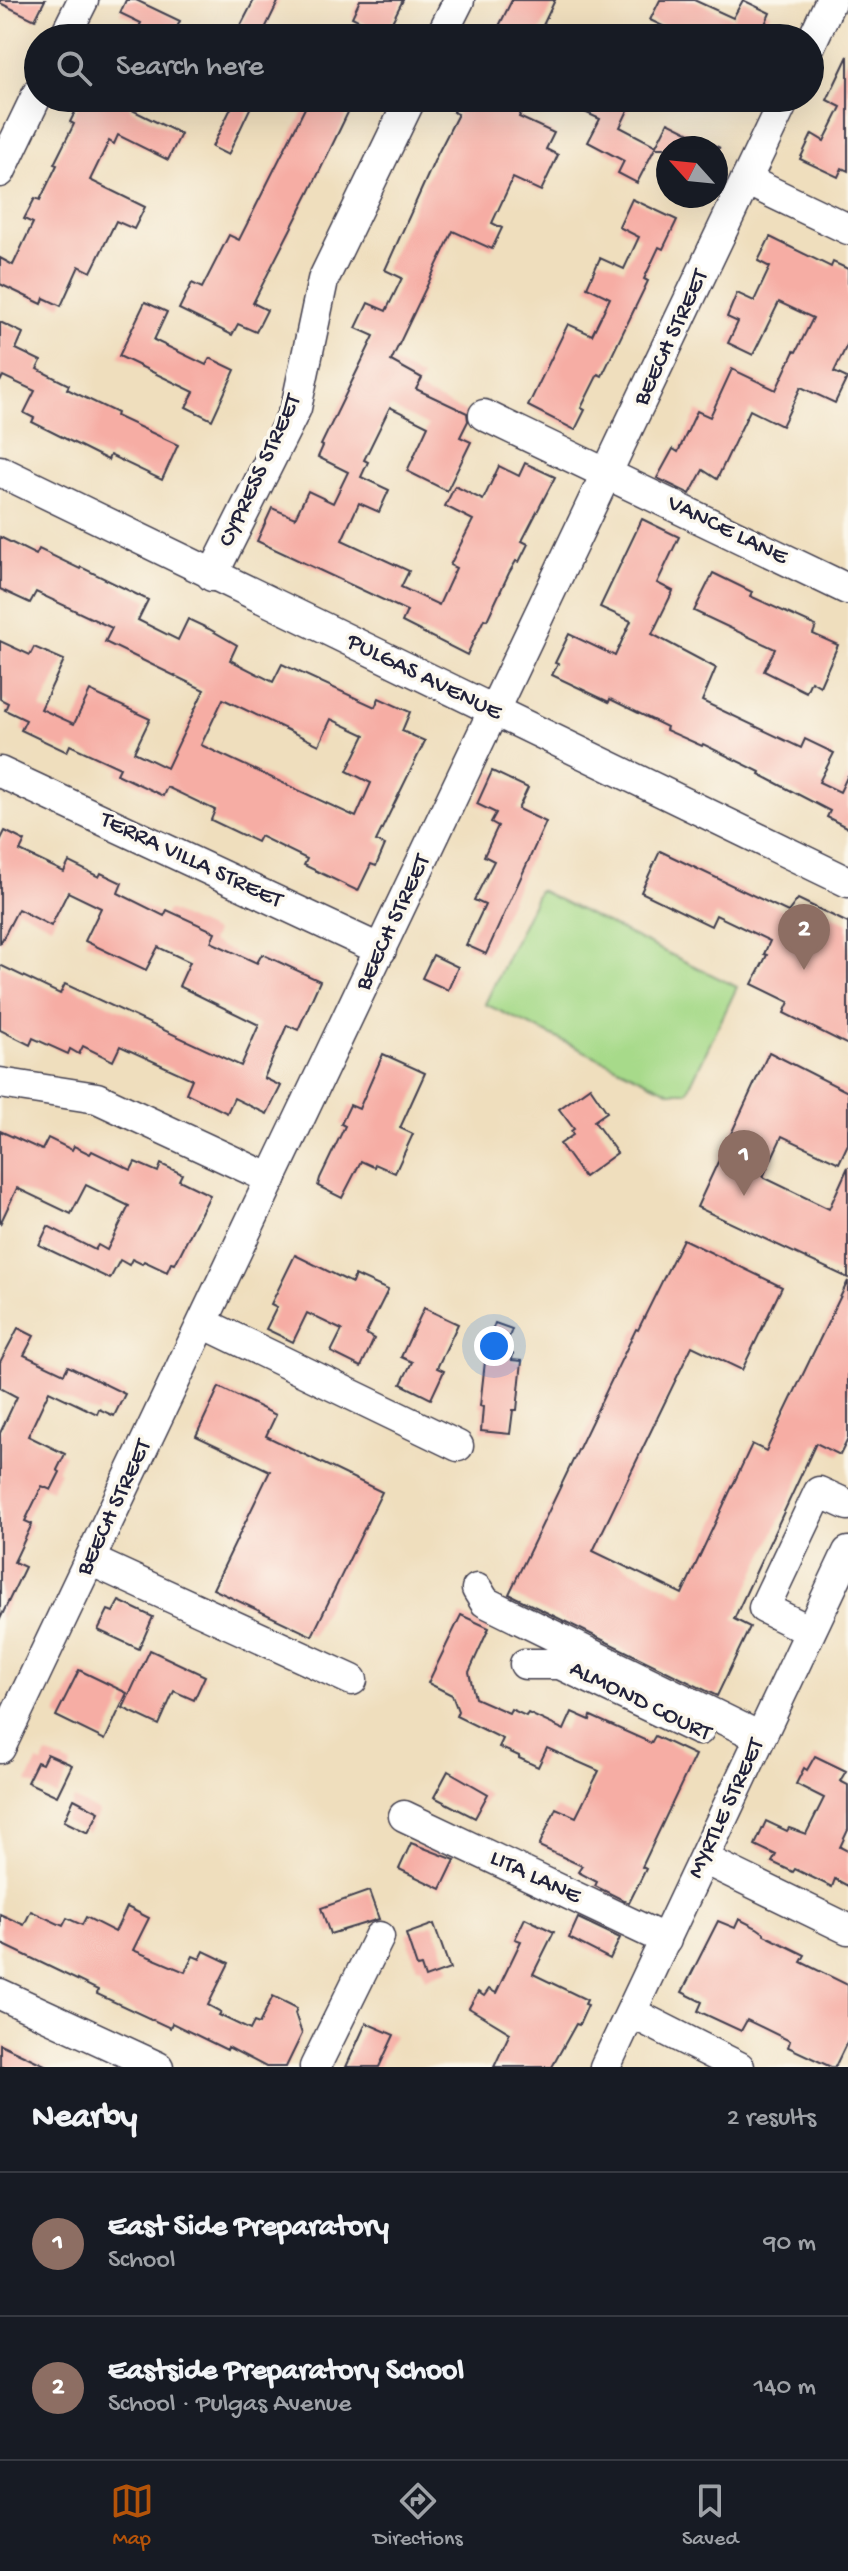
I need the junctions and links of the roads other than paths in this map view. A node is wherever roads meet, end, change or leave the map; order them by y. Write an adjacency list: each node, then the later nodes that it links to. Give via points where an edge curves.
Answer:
1 (83, 0): 4 (street)
2 (459, 0): 5 (street)
3 (831, 0): 6 (street)
4 (71, 24)
5 (447, 24)
6 (820, 24)
7 (29, 112): 10 (street)
8 (404, 112): 16 (street, CYPRESS STREET, via 323,280 296,408)
9 (778, 112): 11 (street, BEECH STREET)
10 (0, 172)
11 (746, 180): 12 (street); 15 (street, BEECH STREET)
12 (848, 229)
13 (484, 415): 15 (street, VANCE LANE)
14 (0, 471): 16 (street, PULGAS AVENUE)
15 (607, 474): 17 (street, VANCE LANE); 18 (street, BEECH STREET)
16 (212, 576): 18 (street, PULGAS AVENUE)
17 (847, 589)
18 (493, 711): 20 (street, PULGAS AVENUE); 21 (street, BEECH STREET)
19 (0, 772): 21 (street, TERRA VILLA STREET)
20 (848, 882)
21 (381, 950): 23 (street, BEECH STREET)
22 (0, 1083): 23 (street, via 97,1098)
23 (271, 1179): 24 (street, BEECH STREET)
24 (203, 1323): 25 (street); 28 (street, BEECH STREET)
25 (458, 1446)
26 (848, 1505): 30 (street, via 819,1492 764,1608)
27 (848, 1552): 30 (street, MYRTLE STREET)
28 (90, 1560): 32 (street); 34 (street, BEECH STREET)
29 (477, 1589): 33 (street, via 485,1602)
30 (810, 1631): 33 (street, MYRTLE STREET)
31 (525, 1664): 33 (street, ALMOND COURT, via 560,1664)
32 (352, 1680)
33 (756, 1746): 36 (street, MYRTLE STREET)
34 (0, 1748)
35 (404, 1816): 39 (street, LITA LANE)
36 (704, 1859): 37 (street); 39 (street, MYRTLE STREET)
37 (848, 1929)
38 (379, 1937): 43 (street)
39 (666, 1940): 41 (street, MYRTLE STREET)
40 (0, 1994): 42 (street)
41 (632, 2013): 44 (street, MYRTLE STREET); 45 (street)
42 (155, 2066)
43 (315, 2067)
44 (605, 2067)
45 (739, 2067)

